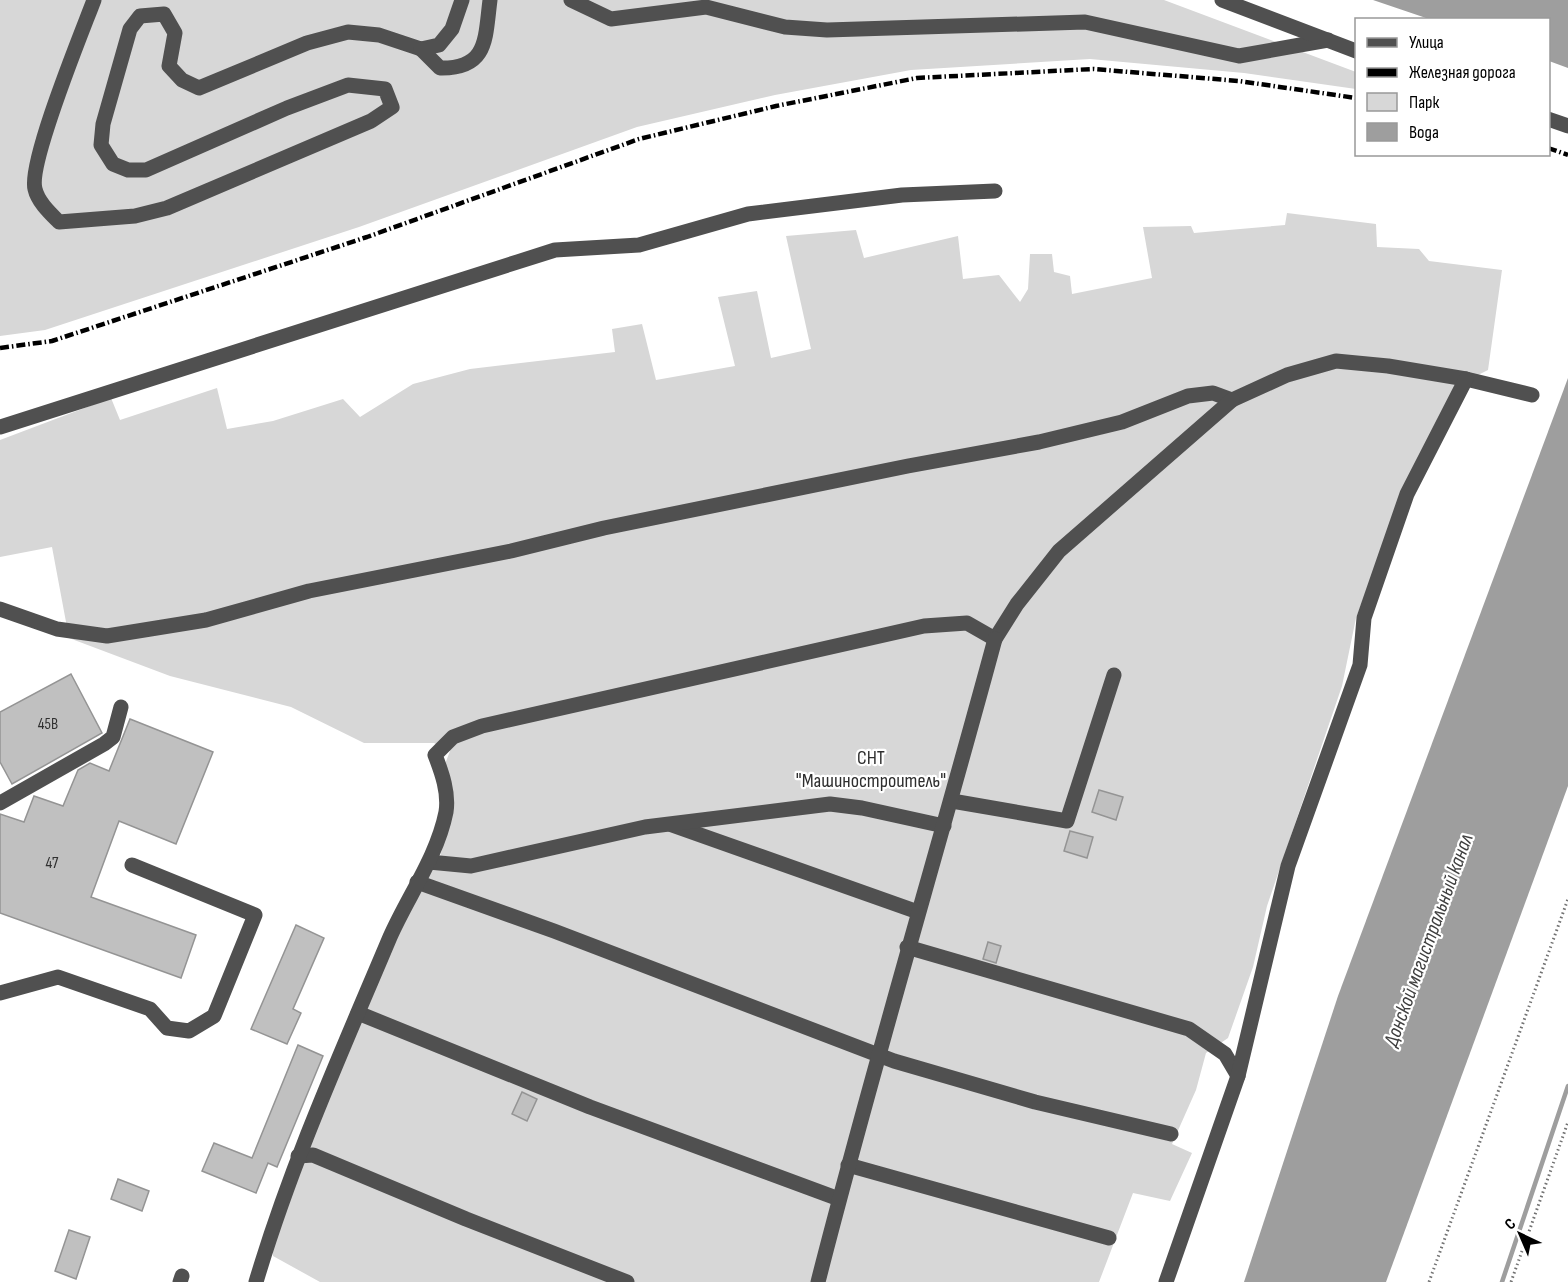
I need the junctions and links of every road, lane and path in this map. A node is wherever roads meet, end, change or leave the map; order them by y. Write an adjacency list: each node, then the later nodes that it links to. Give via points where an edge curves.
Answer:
1 (94, 0): 7 (lane, via 38,158 34,188 47,211 59,222 135,216 167,208 371,121 392,107 385,89 348,85 146,170 128,170 113,164 101,145 103,124 127,39 140,16 164,14 176,33 169,66 182,80 199,88 307,43 348,32 379,35)
2 (462, 0): 7 (lane, via 452,29 439,45)
3 (490, 0): 7 (lane, via 480,53 468,65 440,68)
4 (571, 0): 6 (lane, via 611,19 706,7 785,27 827,30 1085,22 1239,56)
5 (1222, 0): 6 (lane)
6 (1328, 40): 8 (lane)
7 (421, 49)
8 (1355, 51)
9 (1550, 120): 10 (lane)
10 (1568, 126)
11 (995, 192): 15 (lane, via 902,195 748,214 639,245 555,250)
12 (1466, 379): 13 (lane); 14 (lane, via 1336,361 1287,375); 33 (lane, via 1407,494 1365,618 1360,665 1288,866)
13 (1532, 395)
14 (1232, 400): 16 (lane, via 1213,393 1188,396 1122,423 1039,442 764,495 309,591 206,620 107,636 57,629); 17 (lane, via 1059,551)
15 (0, 427)
16 (0, 609)
17 (995, 639): 20 (lane); 24 (lane, via 967,623 924,626 492,724 453,737 435,755 444,779 446,812)
18 (1114, 675): 20 (lane, via 1067,821)
19 (121, 707): 21 (lane, via 113,737)
20 (952, 801): 23 (lane)
21 (0, 803)
22 (668, 824): 23 (lane, via 830,804); 24 (lane, via 471,866); 28 (lane)
23 (944, 826): 28 (lane)
24 (429, 862): 26 (lane)
25 (132, 865): 30 (lane, via 255,915 214,1016 189,1031 167,1028 150,1009 58,977)
26 (417, 882): 31 (lane); 32 (lane)
27 (1568, 899): 44 (path)
28 (918, 912): 29 (lane)
29 (907, 947): 32 (lane); 33 (lane, via 1189,1029 1225,1054)
30 (0, 993)
31 (358, 1013): 36 (lane); 38 (lane, via 590,1107)
32 (878, 1054): 35 (lane, via 1035,1102); 37 (lane)
33 (1238, 1076): 43 (lane)
34 (1568, 1122): 45 (path)
35 (1171, 1134)
36 (298, 1155): 40 (lane); 41 (lane, via 313,1155)
37 (848, 1165): 38 (lane); 39 (lane)
38 (839, 1199): 42 (lane)
39 (1109, 1238)
40 (256, 1282)
41 (627, 1282)
42 (819, 1282)
43 (1167, 1282)
44 (1429, 1282)
45 (1511, 1282)

